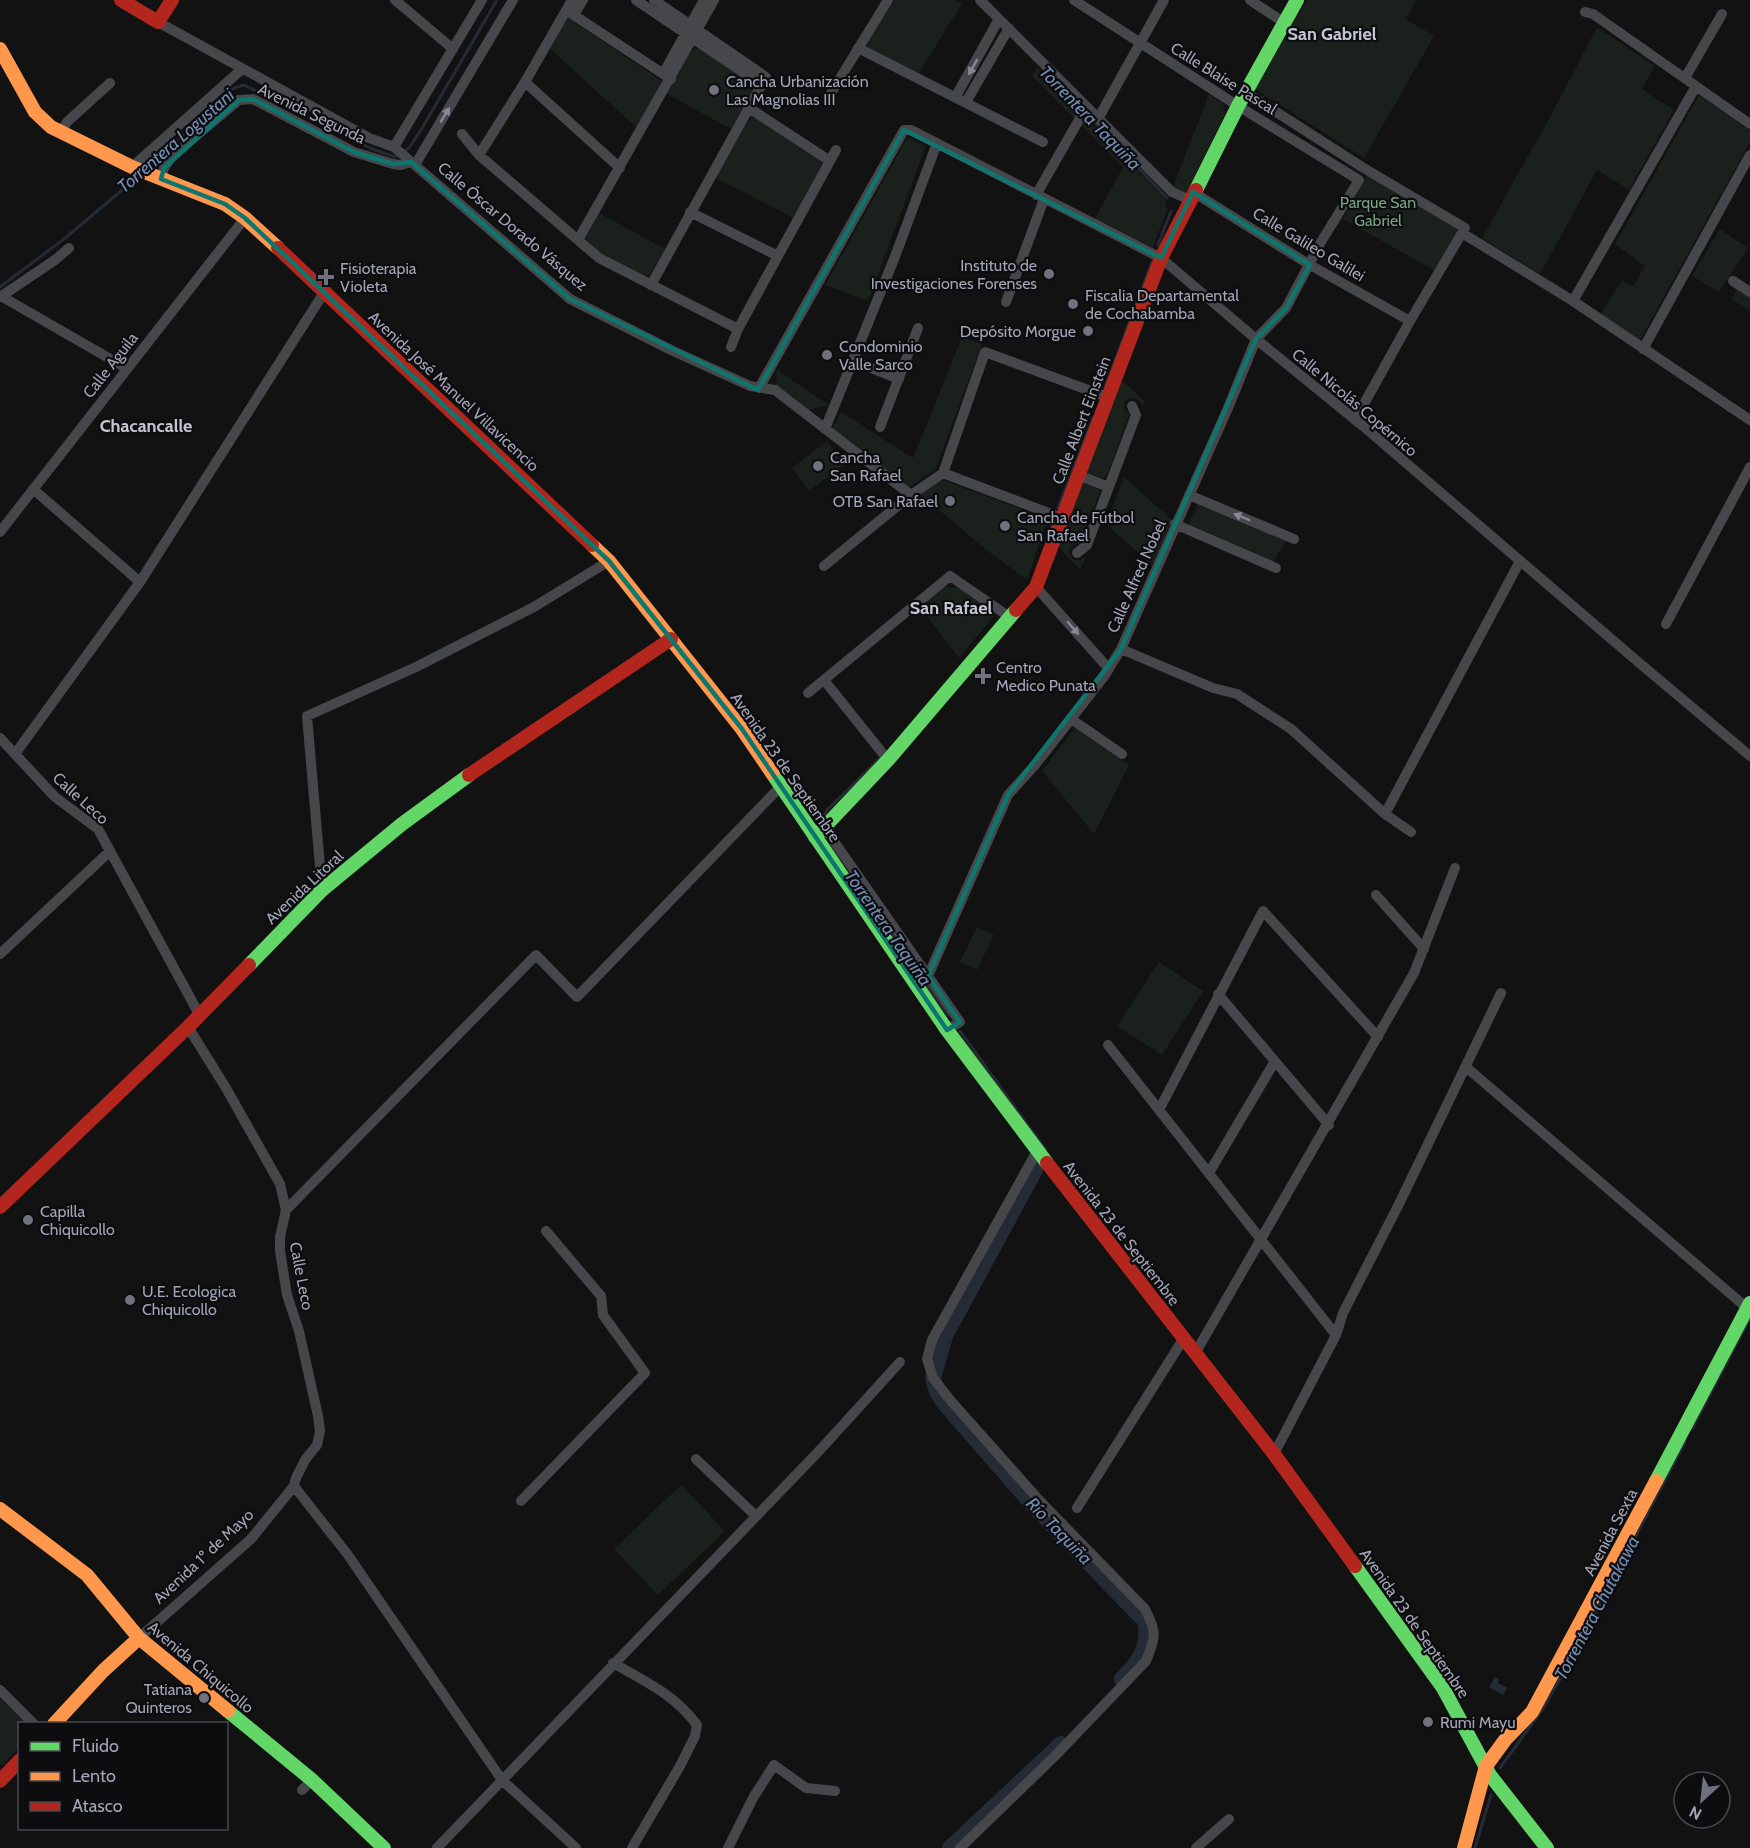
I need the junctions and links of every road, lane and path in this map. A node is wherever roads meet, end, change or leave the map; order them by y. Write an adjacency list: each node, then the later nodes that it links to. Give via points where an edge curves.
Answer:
1 (121, 0): 21 (main road, Calle Óscar Dorado Vásquez)
2 (172, 0): 21 (main road)
3 (395, 0): 28 (street)
4 (482, 0): 28 (street)
5 (513, 0): 50 (street, one-way to 5)
6 (582, 0): 17 (street)
7 (636, 0): 24 (street)
8 (654, 0): 24 (street)
9 (704, 0): 24 (street)
10 (714, 0): 24 (street)
11 (888, 0): 26 (street)
12 (1074, 0): 25 (street, Calle Blaise Pascal)
13 (1164, 0): 25 (street)
14 (1250, 0): 22 (street)
15 (1297, 0): 22 (main road, Calle Albert Einstein)
16 (985, 2): 20 (street, Calle Galileo Galilei)
17 (571, 8): 30 (street); 32 (street)
18 (1585, 12): 31 (street)
19 (1722, 14): 31 (street)
20 (999, 20): 23 (street, Calle Galileo Galilei); 37 (street, one-way to 37)
21 (158, 22): 29 (street, Calle Óscar Dorado Vásquez)
22 (1285, 23): 35 (main road, Calle Albert Einstein)
23 (1009, 28): 37 (street); 40 (street, Calle Galileo Galilei)
24 (692, 32): 30 (street); 39 (street, via 764,81)
25 (1139, 42): 38 (street, Calle Blaise Pascal); 40 (street)
26 (858, 48): 36 (street); 37 (street)
27 (0, 49): 43 (main road, Avenida José Manuel Villavicencio, via 41,119)
28 (453, 49): 50 (street)
29 (242, 69): 50 (street, Calle Óscar Dorado Vásquez); 53 (street, Avenida Segunda)
30 (667, 76): 52 (street)
31 (1685, 78): 34 (street)
32 (525, 82): 48 (street); 52 (street)
33 (110, 83): 43 (street)
34 (1696, 86): 42 (street); 70 (street)
35 (1245, 92): 38 (main road, Calle Albert Einstein); 59 (street, Calle Blaise Pascal)
36 (831, 93)
37 (961, 99): 45 (street)
38 (1238, 106): 54 (street, Calle Blaise Pascal); 55 (main road, Calle Albert Einstein)
39 (749, 108): 51 (street); 57 (street)
40 (1099, 117): 55 (street, Calle Galileo Galilei, via 1172,192)
41 (1080, 118): 56 (street)
42 (1750, 124)
43 (61, 132): 53 (main road, Avenida José Manuel Villavicencio)
44 (462, 134): 48 (street)
45 (1043, 142)
46 (937, 143): 56 (street, Calle Nicolás Copérnico); 78 (street); 81 (street, Calle Nicolás Copérnico, via 904,130)
47 (836, 150): 51 (street)
48 (479, 155): 60 (street)
49 (1750, 155): 77 (street)
50 (405, 157): 53 (street, Avenida Segunda, via 401,165 393,165 354,152 246,98 172,156 164,168); 81 (street, Calle Óscar Dorado Vásquez, via 570,299 671,350)
51 (830, 161): 62 (street)
52 (620, 168): 60 (street)
53 (145, 173): 58 (main road, Avenida José Manuel Villavicencio, via 225,204)
54 (1359, 180): 64 (street, Calle Alfred Nobel)
55 (1192, 196): 63 (main road, Calle Albert Einstein); 64 (street, Calle Galileo Galilei)
56 (1040, 197): 63 (street, Calle Nicolás Copérnico); 71 (street)
57 (690, 212): 62 (street); 66 (street)
58 (245, 218): 67 (main road, Avenida José Manuel Villavicencio); 79 (street, Calle Aguila)
59 (1464, 230): 70 (street, Calle Blaise Pascal); 72 (street)
60 (578, 240): 66 (street, via 599,258)
61 (69, 248): 69 (street)
62 (778, 256): 74 (street)
63 (1161, 258): 75 (street, Calle Nicolás Copérnico); 82 (main road, Calle Albert Einstein)
64 (1310, 265): 72 (street, Calle Galileo Galilei); 75 (street, Calle Alfred Nobel, via 1286,308)
65 (1733, 281): 68 (street)
66 (651, 285): 74 (street)
67 (325, 291): 102 (main road, Avenida José Manuel Villavicencio); 106 (street)
68 (1750, 292)
69 (1, 296): 79 (street)
70 (1573, 301): 77 (street, Calle Blaise Pascal)
71 (1006, 302)
72 (1410, 321): 86 (street)
73 (918, 328): 80 (street)
74 (738, 329): 76 (street)
75 (1256, 339): 86 (street, Calle Nicolás Copérnico); 96 (street, Calle Alfred Nobel)
76 (731, 347)
77 (1643, 349): 87 (street, Calle Blaise Pascal)
78 (854, 361): 80 (street); 84 (street)
79 (126, 368): 94 (street, Calle Aguila)
80 (899, 379): 88 (street)
81 (759, 388): 85 (street, Calle Óscar Dorado Vásquez, via 775,390)
82 (1107, 397): 91 (street, via 985,352); 92 (main road, Calle Albert Einstein)
83 (1132, 406): 93 (street, via 1136,415)
84 (834, 410): 85 (street); 89 (street)
85 (810, 418): 89 (street, Calle Óscar Dorado Vásquez)
86 (1355, 420): 103 (street, Calle Nicolás Copérnico)
87 (1750, 420)
88 (880, 427)
89 (825, 429): 95 (street, Calle Óscar Dorado Vásquez)
90 (1750, 467): 109 (street)
91 (943, 473): 95 (street); 97 (street)
92 (1078, 475): 93 (street); 97 (main road, Calle Albert Einstein)
93 (1109, 487): 101 (street, via 1087,545)
94 (33, 489): 99 (street, Calle Aguila); 106 (street)
95 (911, 495): 104 (street)
96 (1189, 495): 98 (street, Calle Alfred Nobel); 100 (street, one-way to 96)
97 (1062, 518): 107 (main road, Calle Albert Einstein)
98 (1175, 524): 105 (street); 111 (street, Calle Alfred Nobel)
99 (0, 532)
100 (1294, 539)
101 (1077, 554)
102 (609, 561): 110 (main road, Avenida José Manuel Villavicencio); 127 (street, via 534,607 416,667 306,716)
103 (1520, 561): 119 (street, Calle Nicolás Copérnico); 122 (street)
104 (824, 567)
105 (1276, 568)
106 (140, 582): 117 (street)
107 (1036, 586): 108 (main road, Calle Albert Einstein); 112 (street, one-way to 112)
108 (1011, 618): 113 (street, via 950,576); 120 (main road, Calle Albert Einstein)
109 (1666, 624)
110 (671, 639): 121 (main road, Avenida 23 de Septiembre); 127 (main road, Avenida Litoral, via 478,769 402,824)
111 (1121, 649): 112 (street, Calle Alfred Nobel); 122 (street, via 1213,688 1237,694 1291,729)
112 (1109, 669): 115 (street, Calle Alfred Nobel)
113 (824, 680): 114 (street); 120 (street)
114 (808, 693)
115 (1071, 718): 118 (street); 131 (street, Calle Alfred Nobel, via 1008,795)
116 (0, 738): 117 (street, Calle Leco)
117 (15, 754): 125 (street, Calle Leco, via 56,797 98,829)
118 (1122, 754)
119 (1750, 756)
120 (888, 760): 123 (main road, Calle Albert Einstein)
121 (781, 786): 123 (main road, Avenida 23 de Septiembre); 146 (street, via 577,997 536,955)
122 (1386, 814): 124 (street)
123 (820, 832): 131 (street); 136 (main road, Avenida 23 de Septiembre)
124 (1411, 832)
125 (109, 852): 130 (street); 134 (street, Calle Leco)
126 (1455, 868): 129 (street)
127 (322, 890): 134 (main road, Avenida Litoral)
128 (1376, 895): 129 (street)
129 (1424, 949): 137 (street)
130 (0, 954)
131 (928, 976): 136 (street, via 960,1022)
132 (1501, 993): 140 (street)
133 (1218, 994): 137 (street, via 1263,911); 139 (street); 141 (street)
134 (199, 1014): 135 (main road, Avenida Litoral)
135 (188, 1027): 145 (main road, Avenida Litoral); 146 (street, Calle Leco, via 280,1184)
136 (947, 1030): 143 (main road, Avenida 23 de Septiembre)
137 (1378, 1037): 142 (street)
138 (1108, 1045): 141 (street)
139 (1275, 1061): 142 (street); 144 (street)
140 (1466, 1066): 149 (street); 150 (street, via 1343,1313)
141 (1159, 1110): 144 (street)
142 (1329, 1125): 148 (street)
143 (1037, 1151): 151 (main road, Avenida 23 de Septiembre); 178 (street, via 932,1340 927,1359 933,1378 951,1401 1039,1500 1145,1609 1153,1626 1154,1641 1146,1661)
144 (1209, 1173): 148 (street)
145 (0, 1207)
146 (286, 1210): 154 (street, Calle Leco, via 280,1251 287,1295 318,1416 320,1431)
147 (546, 1230): 158 (street, via 601,1296 603,1315 645,1373)
148 (1261, 1239): 150 (street); 152 (street)
149 (1749, 1306): 168 (main road, Avenida Sexta, via 1544,1693 1505,1740)
150 (1336, 1335): 155 (street)
151 (1184, 1338): 152 (main road, Avenida 23 de Septiembre); 159 (street)
152 (1196, 1352): 155 (main road, Avenida 23 de Septiembre)
153 (900, 1362): 161 (street)
154 (316, 1445): 157 (street, Avenida 1º de Mayo)
155 (1274, 1454): 168 (main road, Avenida 23 de Septiembre, via 1443,1688)
156 (696, 1459): 161 (street)
157 (294, 1486): 162 (street, Avenida 1º de Mayo, via 251,1539); 169 (street, via 348,1556)
158 (521, 1501)
159 (1077, 1508)
160 (0, 1509): 162 (main road, Avenida Chiquicollo, via 87,1575)
161 (756, 1516): 163 (street)
162 (139, 1638): 166 (main road, Avenida 1º de Mayo); 173 (main road, Avenida Chiquicollo)
163 (613, 1664): 169 (street); 176 (street, via 667,1693 697,1725 680,1766)
164 (0, 1690): 165 (street)
165 (32, 1722)
166 (56, 1722)
167 (18, 1762): 170 (main road)
168 (1488, 1771): 180 (main road); 181 (main road, Avenida 23 de Septiembre)
169 (502, 1780): 174 (street); 175 (street)
170 (0, 1781)
171 (835, 1791): 177 (street, via 806,1788 774,1765)
172 (1228, 1819): 179 (street)
173 (384, 1848)
174 (437, 1848)
175 (576, 1848)
176 (632, 1848)
177 (728, 1848)
178 (960, 1848)
179 (1196, 1848)
180 (1464, 1848)
181 (1547, 1848)

